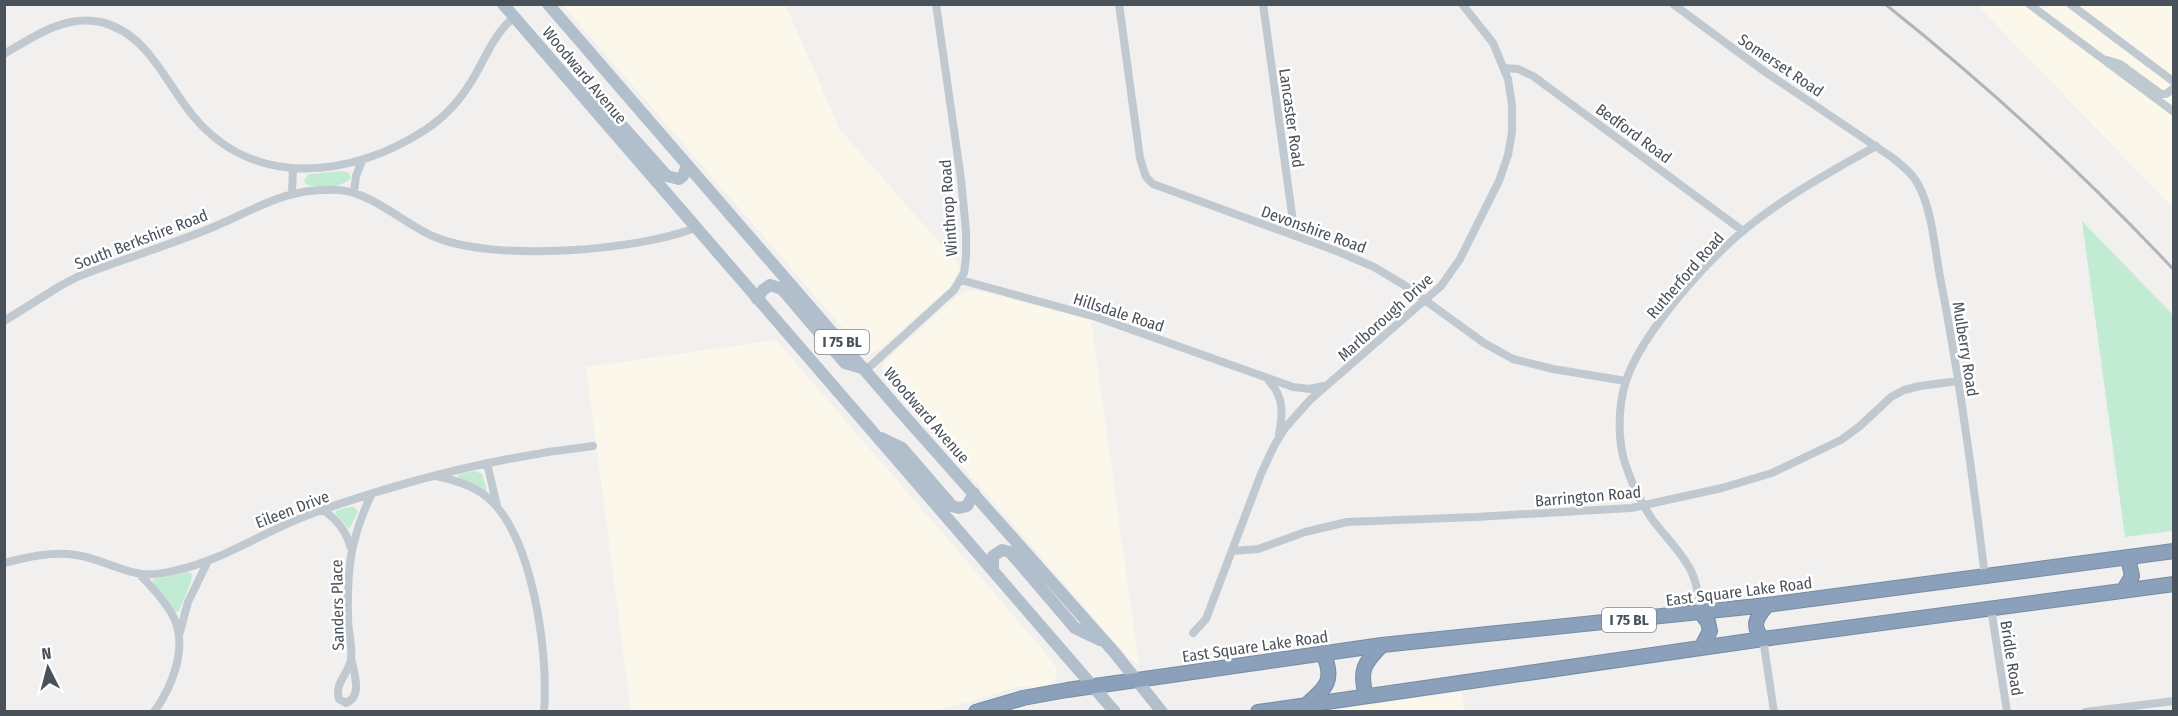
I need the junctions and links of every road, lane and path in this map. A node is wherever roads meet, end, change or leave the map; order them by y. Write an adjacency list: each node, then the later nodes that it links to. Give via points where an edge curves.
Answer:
1 (503, 4): 10 (main road, Woodward Avenue / I 75 BL)
2 (548, 4): 20 (main road, Woodward Avenue / I 75 BL)
3 (936, 4): 27 (street, Winthrop Road, via 963,192 966,258)
4 (1119, 4): 26 (street, Devonshire Road, via 1137,146 1146,177 1161,189)
5 (1263, 4): 26 (street, Lancaster Road)
6 (1462, 4): 13 (street, Marlborough Drive, via 1493,43)
7 (1673, 4): 18 (street, Somerset Road)
8 (2029, 4): 12 (street)
9 (2070, 4): 15 (street)
10 (514, 17): 14 (main road, Woodward Avenue / I 75 BL); 19 (street, via 499,31 469,85 441,118 393,148)
11 (4, 54): 21 (street, via 63,24 92,21 115,27 134,38 150,55 194,117 217,139 252,158)
12 (2100, 58): 16 (street, via 2120,64 2161,94); 17 (street)
13 (1504, 68): 25 (street, Bedford Road, via 1533,76); 29 (street, Marlborough Drive, via 1513,121 1506,162 1460,259)
14 (567, 80): 20 (main road, via 601,102 667,176 679,179); 24 (main road, Woodward Avenue / I 75 BL)
15 (2174, 82)
16 (2174, 88)
17 (2174, 112)
18 (1876, 146): 25 (street, Rutherford Road); 34 (street, Mulberry Road, via 1908,171 1923,194)
19 (362, 161): 21 (street); 22 (street)
20 (687, 165): 31 (main road, Woodward Avenue / I 75 BL)
21 (292, 168): 23 (street)
22 (354, 192): 23 (street, South Berkshire Road); 24 (street, South Berkshire Road, via 435,237 489,248 539,252 583,249 658,239)
23 (292, 193): 30 (street, South Berkshire Road, via 77,278)
24 (695, 228): 28 (main road, Woodward Avenue / I 75 BL)
25 (1743, 231): 33 (street, Rutherford Road, via 1669,309)
26 (1295, 236): 29 (street, Devonshire Road, via 1374,267)
27 (961, 280): 31 (street, Winthrop Road); 32 (street, Hillsdale Road, via 1096,317)
28 (757, 299): 31 (main road, via 770,285 782,289 845,363); 36 (main road, Woodward Avenue / I 75 BL)
29 (1426, 300): 33 (street, Devonshire Road, via 1484,343 1513,359); 35 (street, Marlborough Drive)
30 (4, 321)
31 (866, 369): 41 (main road, Woodward Avenue / I 75 BL)
32 (1265, 378): 35 (street, Hillsdale Road, via 1307,390); 37 (street, via 1277,391 1282,405)
33 (1626, 381): 43 (street, Rutherford Road, via 1622,450)
34 (1958, 381): 43 (street, Barrington Road, via 1912,387 1898,393 1841,440 1772,473); 54 (street, Mulberry Road)
35 (1328, 384): 37 (street, Marlborough Drive, via 1301,409)
36 (874, 434): 41 (main road, via 902,448 952,506 967,506); 52 (main road, Woodward Avenue / I 75 BL)
37 (1278, 439): 46 (street, Marlborough Drive)
38 (593, 446): 39 (street, Eileen Drive)
39 (487, 464): 40 (street, Eileen Drive); 45 (street)
40 (435, 476): 42 (street, Eileen Drive); 45 (street, via 470,487)
41 (974, 493): 63 (main road, Woodward Avenue / I 75 BL)
42 (371, 495): 44 (street, Eileen Drive); 47 (street, Sanders Place)
43 (1644, 505): 46 (street, Barrington Road, via 1506,516 1360,520 1305,532 1258,549); 59 (street, Rutherford Road, via 1691,571)
44 (323, 510): 47 (street, Sanders Place, via 344,529); 50 (street, Eileen Drive)
45 (499, 511): 75 (street, via 521,555 534,595 544,671)
46 (1232, 550): 60 (street, Marlborough Drive, via 1206,619)
47 (350, 551): 67 (street, Sanders Place)
48 (2174, 551): 49 (highway, East Square Lake Road / I 75 BL)
49 (2127, 558): 54 (highway, East Square Lake Road / I 75 BL); 56 (highway, via 2132,576)
50 (208, 561): 53 (street, Eileen Drive, via 166,572); 61 (street, via 188,602)
51 (4, 563): 53 (street, Eileen Drive, via 37,556 73,555)
52 (993, 571): 63 (main road, via 993,556 1002,550 1010,552 1075,628); 69 (main road, Woodward Avenue / I 75 BL)
53 (139, 574): 61 (street, via 171,612)
54 (1985, 577): 57 (highway, East Square Lake Road / I 75 BL)
55 (2174, 584): 56 (highway, I 75 BL)
56 (2123, 591): 58 (highway, I 75 BL)
57 (1767, 605): 59 (highway, East Square Lake Road / I 75 BL); 62 (highway, via 1755,624)
58 (1991, 608): 62 (highway, I 75 BL); 81 (street, Bridle Road)
59 (1701, 613): 64 (highway, East Square Lake Road / I 75 BL); 65 (highway, via 1710,631)
60 (1193, 633)
61 (179, 637): 74 (street, via 171,682)
62 (1763, 639): 65 (highway, I 75 BL); 80 (street)
63 (1104, 642): 68 (main road, Woodward Avenue / I 75 BL)
64 (1382, 645): 66 (highway, East Square Lake Road / I 75 BL); 70 (highway, via 1369,658 1362,673)
65 (1701, 648): 70 (highway, I 75 BL)
66 (1323, 653): 68 (highway, East Square Lake Road / I 75 BL); 72 (highway, via 1329,679)
67 (351, 658): 67 (street, Sanders Place, via 338,690 339,699 346,703 356,694)
68 (1135, 680): 69 (highway, East Square Lake Road); 78 (main road, Woodward Avenue)
69 (1093, 686): 76 (highway, East Square Lake Road); 77 (main road, Woodward Avenue / I 75 BL)
70 (1366, 696): 72 (highway, I 75 BL)
71 (2174, 700): 73 (street)
72 (1306, 705): 79 (highway, I 75 BL)
73 (2132, 709): 82 (street)
74 (154, 711)
75 (544, 711)
76 (976, 711)
77 (1115, 711)
78 (1162, 711)
79 (1258, 711)
80 (1774, 711)
81 (2007, 711)
82 (2085, 711)

